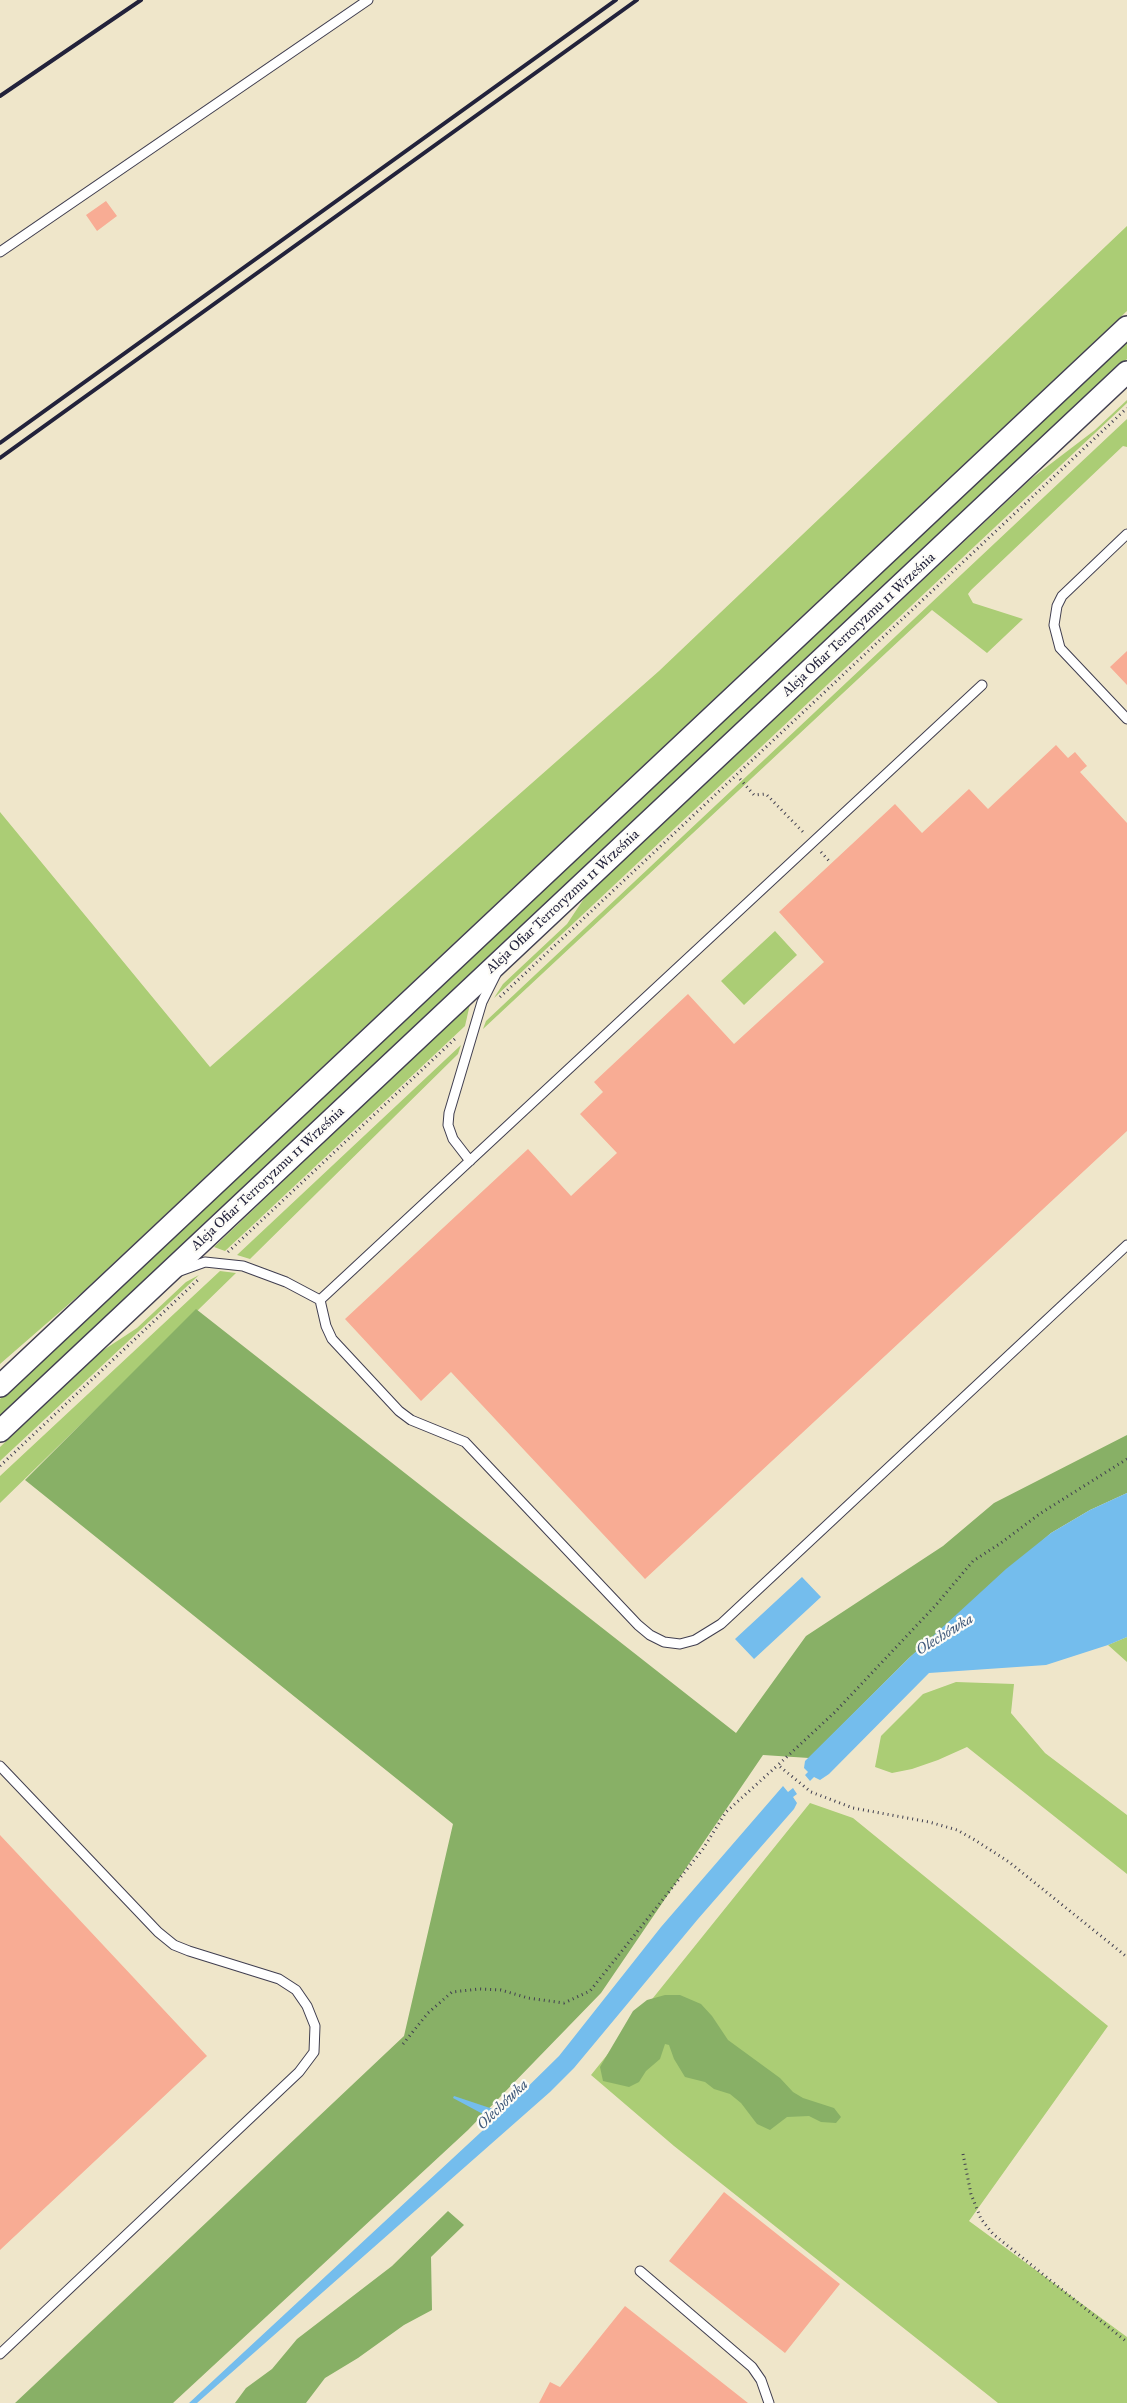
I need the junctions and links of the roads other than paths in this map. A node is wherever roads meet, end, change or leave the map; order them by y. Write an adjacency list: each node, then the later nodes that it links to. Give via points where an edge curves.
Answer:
1 (368, 0): 2 (lane)
2 (0, 252)
3 (1127, 327): 15 (street)
4 (1127, 372): 6 (street, Aleja Ofiar Terroryzmu 11 Września)
5 (1127, 380): 6 (lane)
6 (1099, 398): 10 (street, Aleja Ofiar Terroryzmu 11 Września)
7 (1127, 534): 9 (lane, via 1062,596 1054,625 1060,648)
8 (982, 685): 11 (lane)
9 (1127, 720)
10 (505, 956): 11 (lane, via 482,1002 449,1113 448,1125 453,1139); 13 (street, Aleja Ofiar Terroryzmu 11 Września)
11 (470, 1161): 14 (lane)
12 (1127, 1245): 14 (lane, via 721,1624 695,1640 680,1644 657,1639 638,1625 465,1442 411,1420 399,1411 332,1338)
13 (165, 1276): 14 (lane, via 205,1262 218,1262 251,1269 286,1282); 16 (street, Aleja Ofiar Terroryzmu 11 Września)
14 (320, 1300)
15 (0, 1386)
16 (0, 1431)
17 (0, 1766): 19 (lane, via 158,1932 174,1945 189,1951 279,1979 296,1990 315,2026 314,2052 300,2072)
18 (640, 2272): 20 (lane, via 752,2367 761,2380)
19 (0, 2354)
20 (769, 2403)

